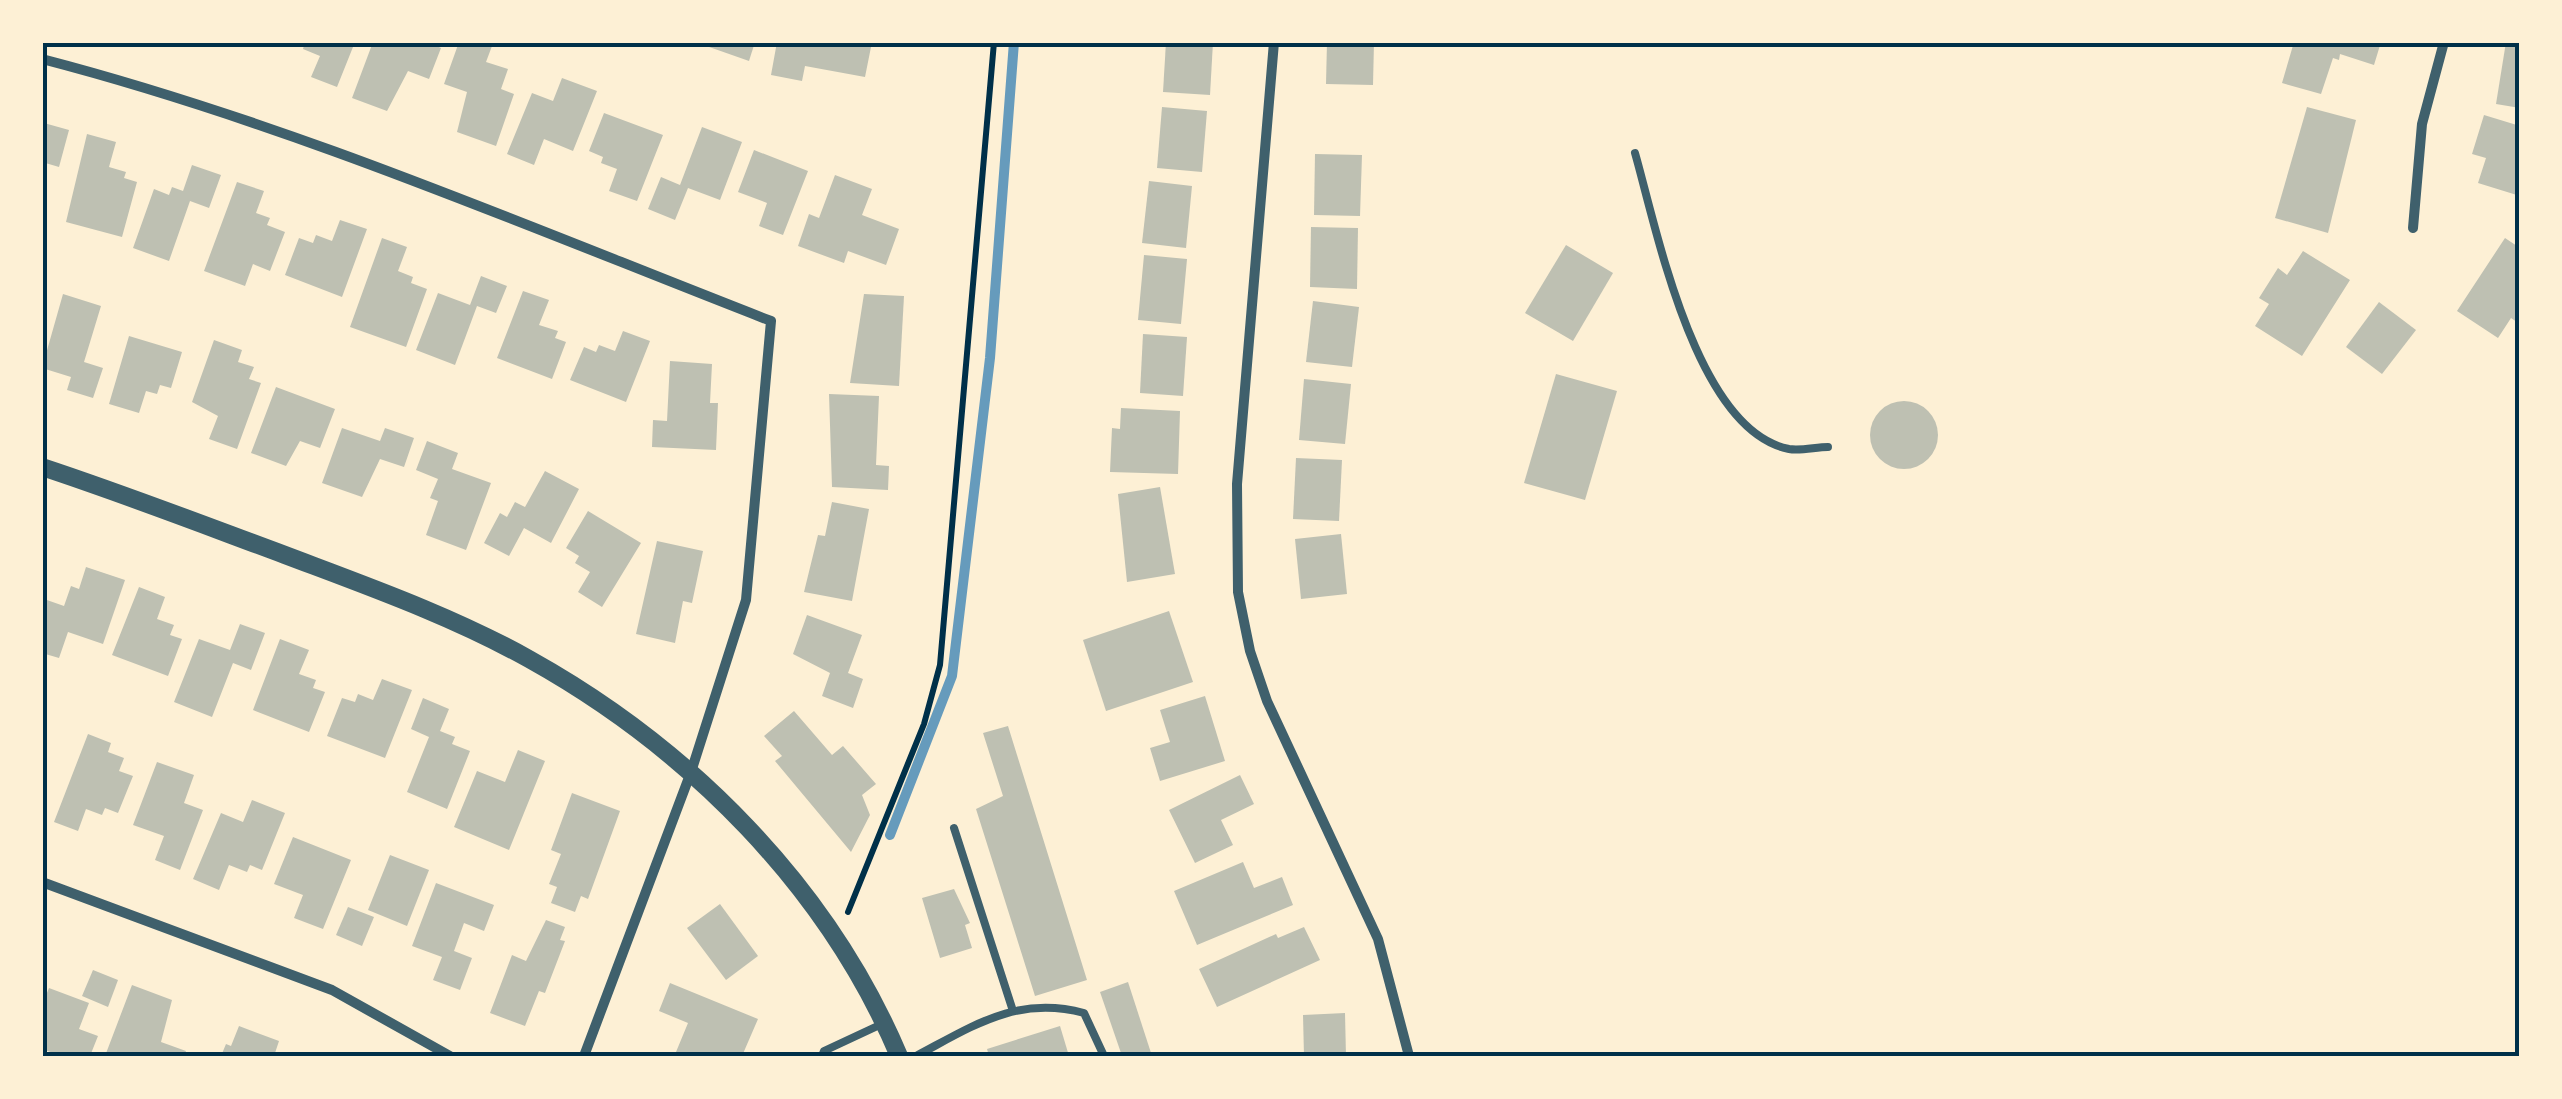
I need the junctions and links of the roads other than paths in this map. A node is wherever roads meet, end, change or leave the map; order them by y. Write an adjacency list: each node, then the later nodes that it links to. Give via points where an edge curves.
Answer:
1 (1274, 42): 19 (street, via 1237,484 1238,592 1266,702 1378,940)
2 (2444, 42): 5 (street, via 2420,141)
3 (42, 59): 8 (street, via 306,142 771,321 746,600)
4 (1634, 153): 6 (lane, via 1696,356 1724,400 1750,427 1788,448)
5 (2413, 228)
6 (1828, 447)
7 (42, 467): 8 (street, via 468,628 584,691)
8 (691, 772): 12 (street, via 792,878); 14 (street)
9 (954, 828): 11 (lane)
10 (42, 882): 13 (street, via 332,990)
11 (1013, 1011): 17 (lane); 18 (lane, via 1052,1004 1084,1013)
12 (884, 1023): 15 (lane); 16 (street)
13 (450, 1056)
14 (584, 1056)
15 (822, 1056)
16 (899, 1056)
17 (916, 1056)
18 (1104, 1056)
19 (1409, 1056)

